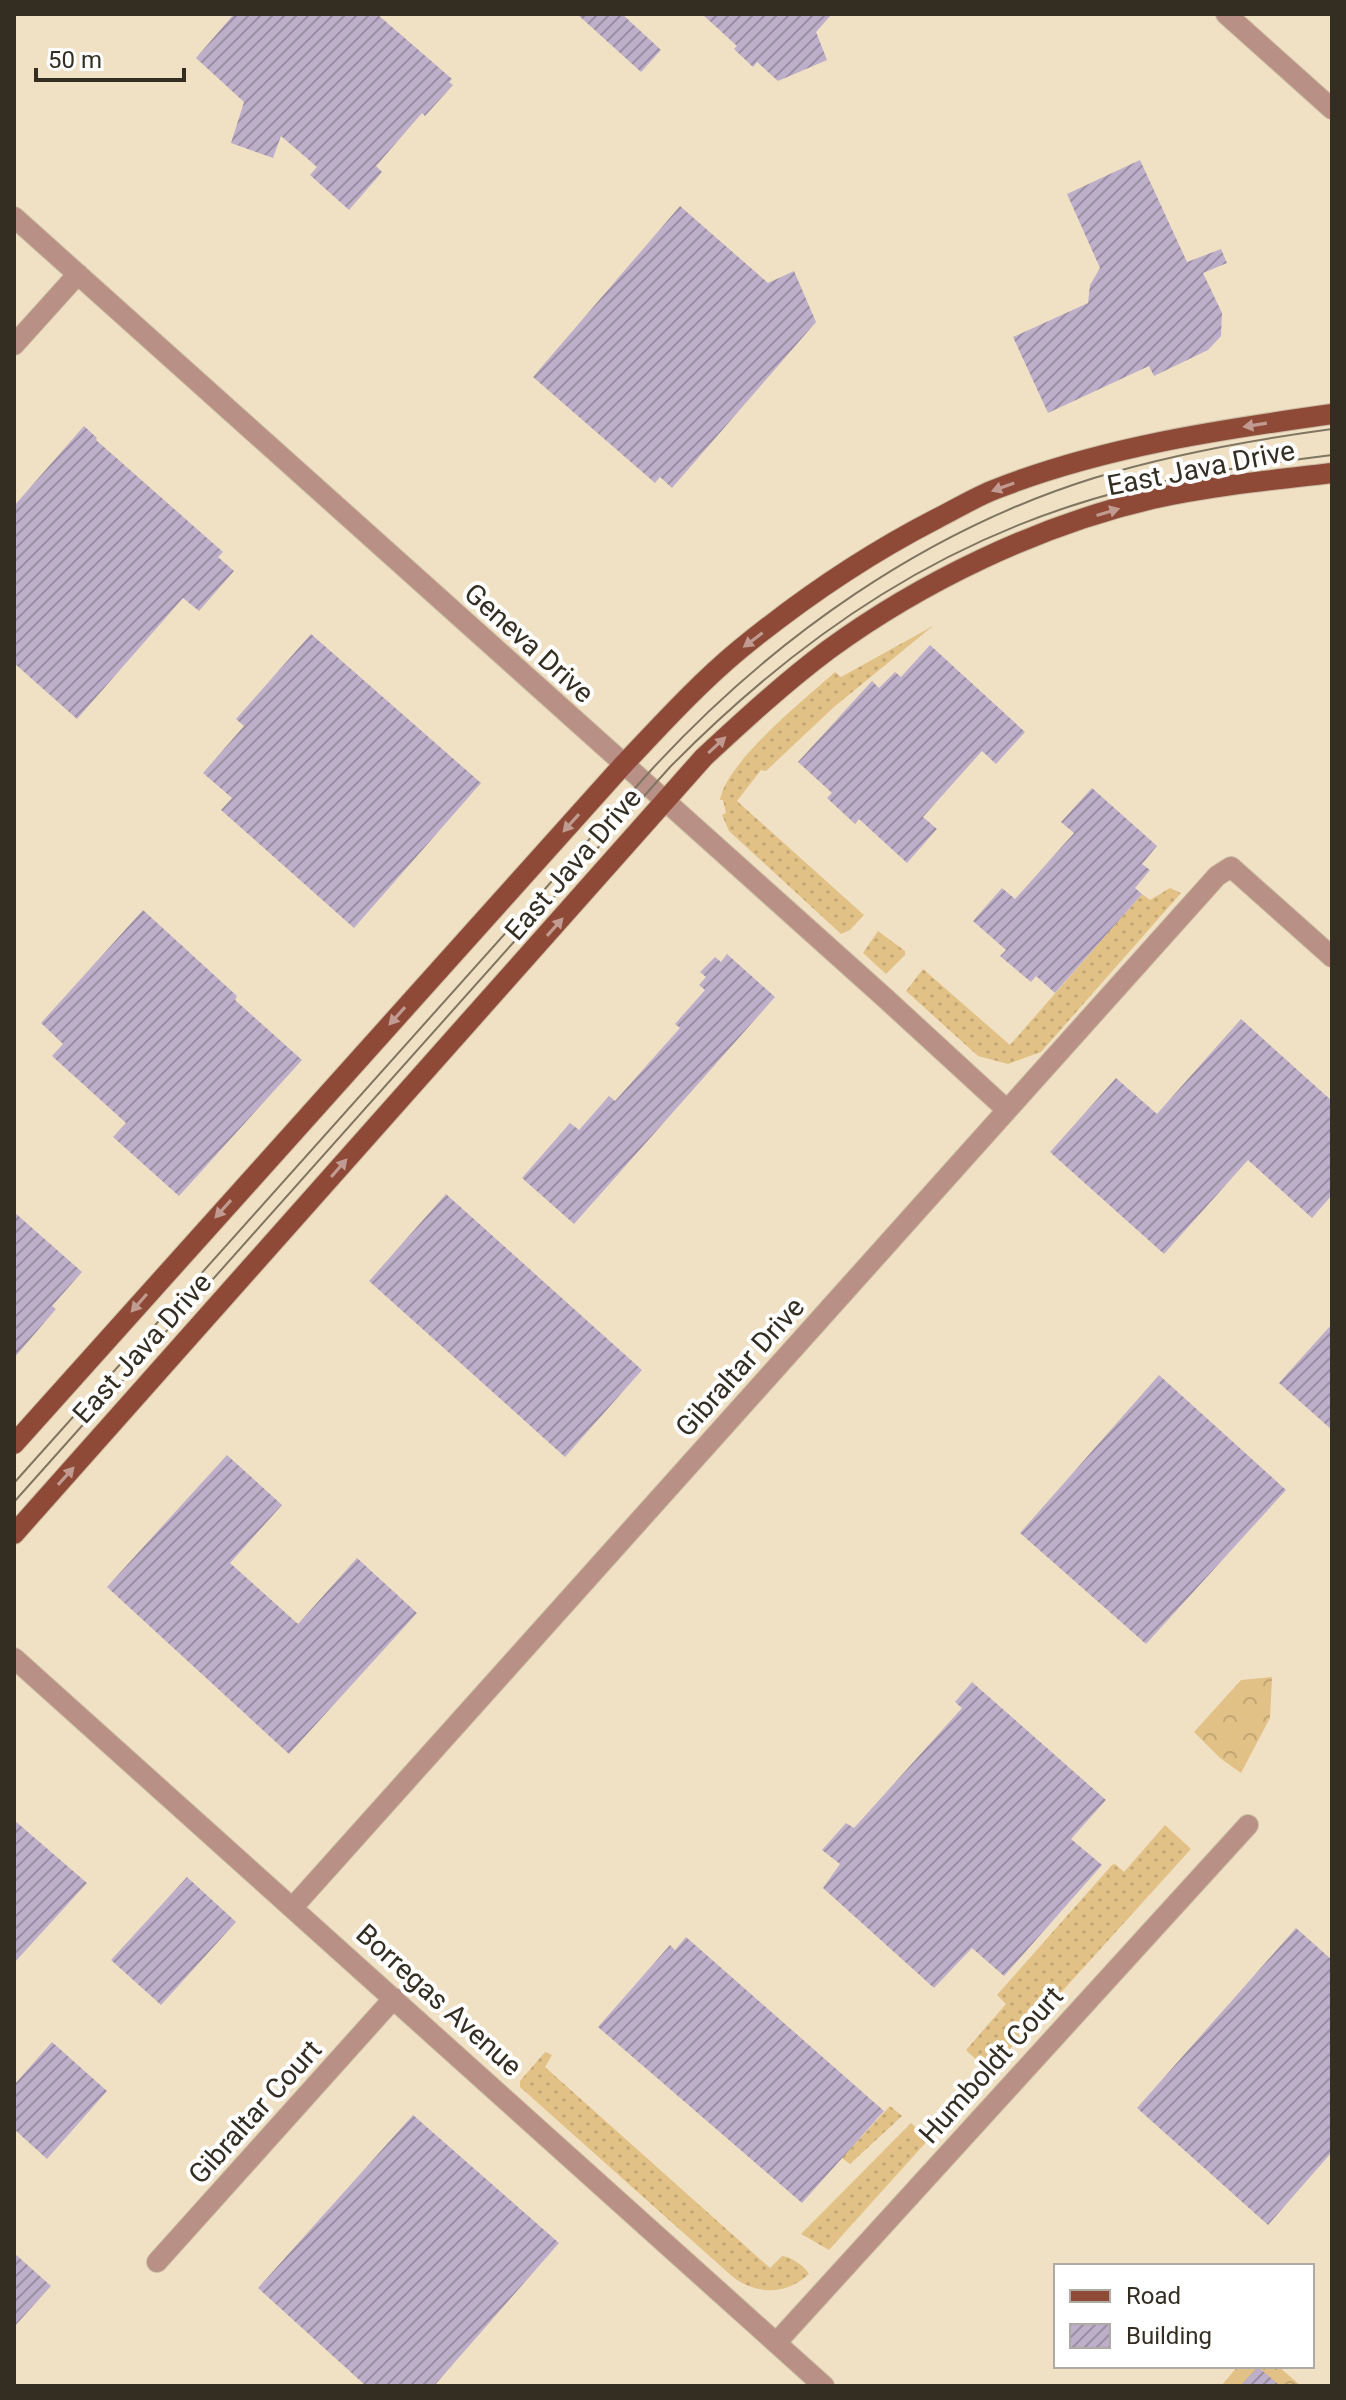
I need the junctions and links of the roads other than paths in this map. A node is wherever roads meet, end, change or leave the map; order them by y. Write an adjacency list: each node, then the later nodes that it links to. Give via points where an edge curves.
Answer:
1 (1226, 14): 2 (street)
2 (1332, 109)
3 (14, 217): 4 (street, Geneva Drive)
4 (78, 274): 5 (street); 8 (street, Geneva Drive)
5 (14, 345)
6 (1332, 414): 8 (main road, East Java Drive, one-way to 8, via 1093,457 994,490 900,538 815,592 738,651)
7 (1332, 473): 9 (main road, East Java Drive, one-way to 7, via 704,757 829,649 982,559 1065,525 1150,500)
8 (623, 765): 9 (street, Geneva Drive); 12 (main road, East Java Drive, one-way to 12)
9 (665, 802): 11 (street, Geneva Drive); 13 (main road, East Java Drive, one-way to 9)
10 (1332, 957): 11 (street, Gibraltar Drive, via 1231,867 1217,876)
11 (1007, 1110): 16 (street, Gibraltar Drive)
12 (14, 1444)
13 (14, 1534)
14 (14, 1658): 16 (street, Borregas Avenue)
15 (1248, 1825): 19 (street, Humboldt Court)
16 (294, 1906): 17 (street, Borregas Avenue)
17 (394, 1998): 18 (street, Gibraltar Court); 19 (street, Borregas Avenue)
18 (157, 2262)
19 (776, 2343): 20 (street, Borregas Avenue)
20 (824, 2386)

